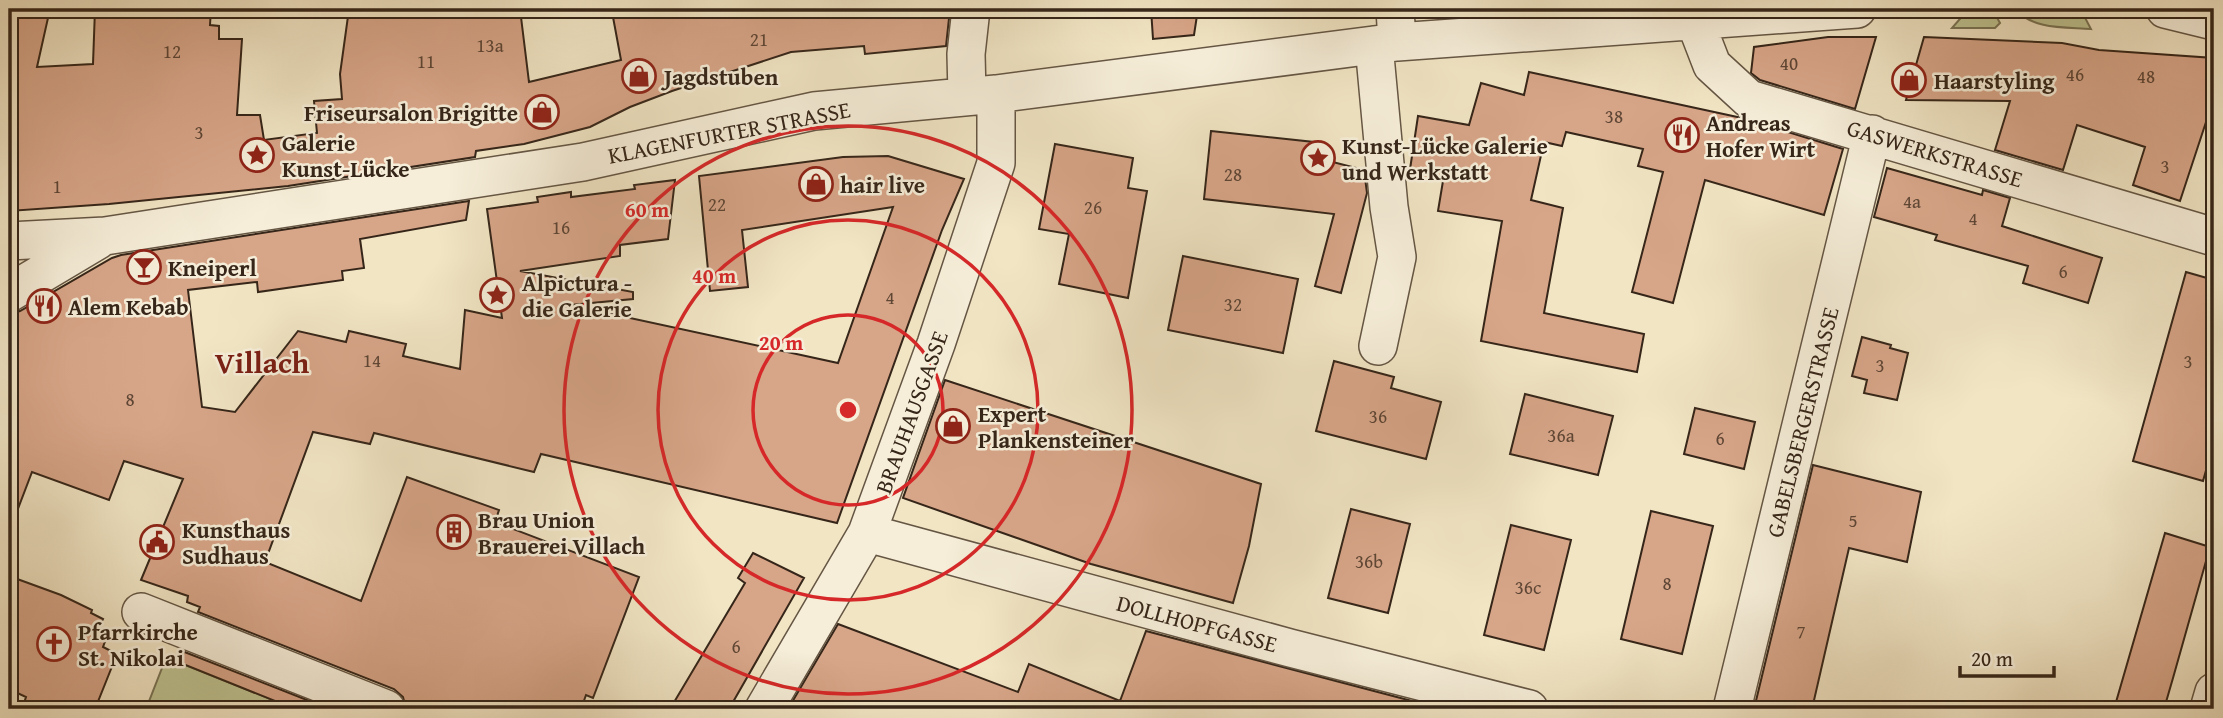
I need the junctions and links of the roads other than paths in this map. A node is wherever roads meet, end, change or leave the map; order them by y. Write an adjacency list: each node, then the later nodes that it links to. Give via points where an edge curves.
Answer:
1 (971, 9): 7 (street, BRAUHAUSGASSE, via 966,54)
2 (1857, 9): 4 (street, KLAGENFURTER STRASSE)
3 (2165, 9): 5 (street)
4 (1695, 20): 6 (street, KLAGENFURTER STRASSE); 8 (street, GASWERKSTRASSE, via 1712,65 1749,99)
5 (2214, 21)
6 (1389, 32): 7 (street, KLAGENFURTER STRASSE); 13 (street, via 1389,206 1397,257)
7 (981, 94): 9 (street, KLAGENFURTER STRASSE, via 814,111 583,162); 14 (street, BRAUHAUSGASSE, via 996,163)
8 (1872, 134): 10 (street, GASWERKSTRASSE); 20 (street, GABELSBERGERSTRASSE)
9 (105, 236): 11 (street, KLAGENFURTER STRASSE); 12 (street, KLAGENFURTER STRASSE)
10 (2214, 237)
11 (9, 242)
12 (9, 293)
13 (1378, 346)
14 (867, 533): 18 (street, BRAUHAUSGASSE); 19 (street, DOLLHOPFGASSE)
15 (141, 612): 17 (street)
16 (2214, 692): 21 (street)
17 (386, 709)
18 (764, 709)
19 (1529, 709)
20 (1732, 709)
21 (2209, 709)

